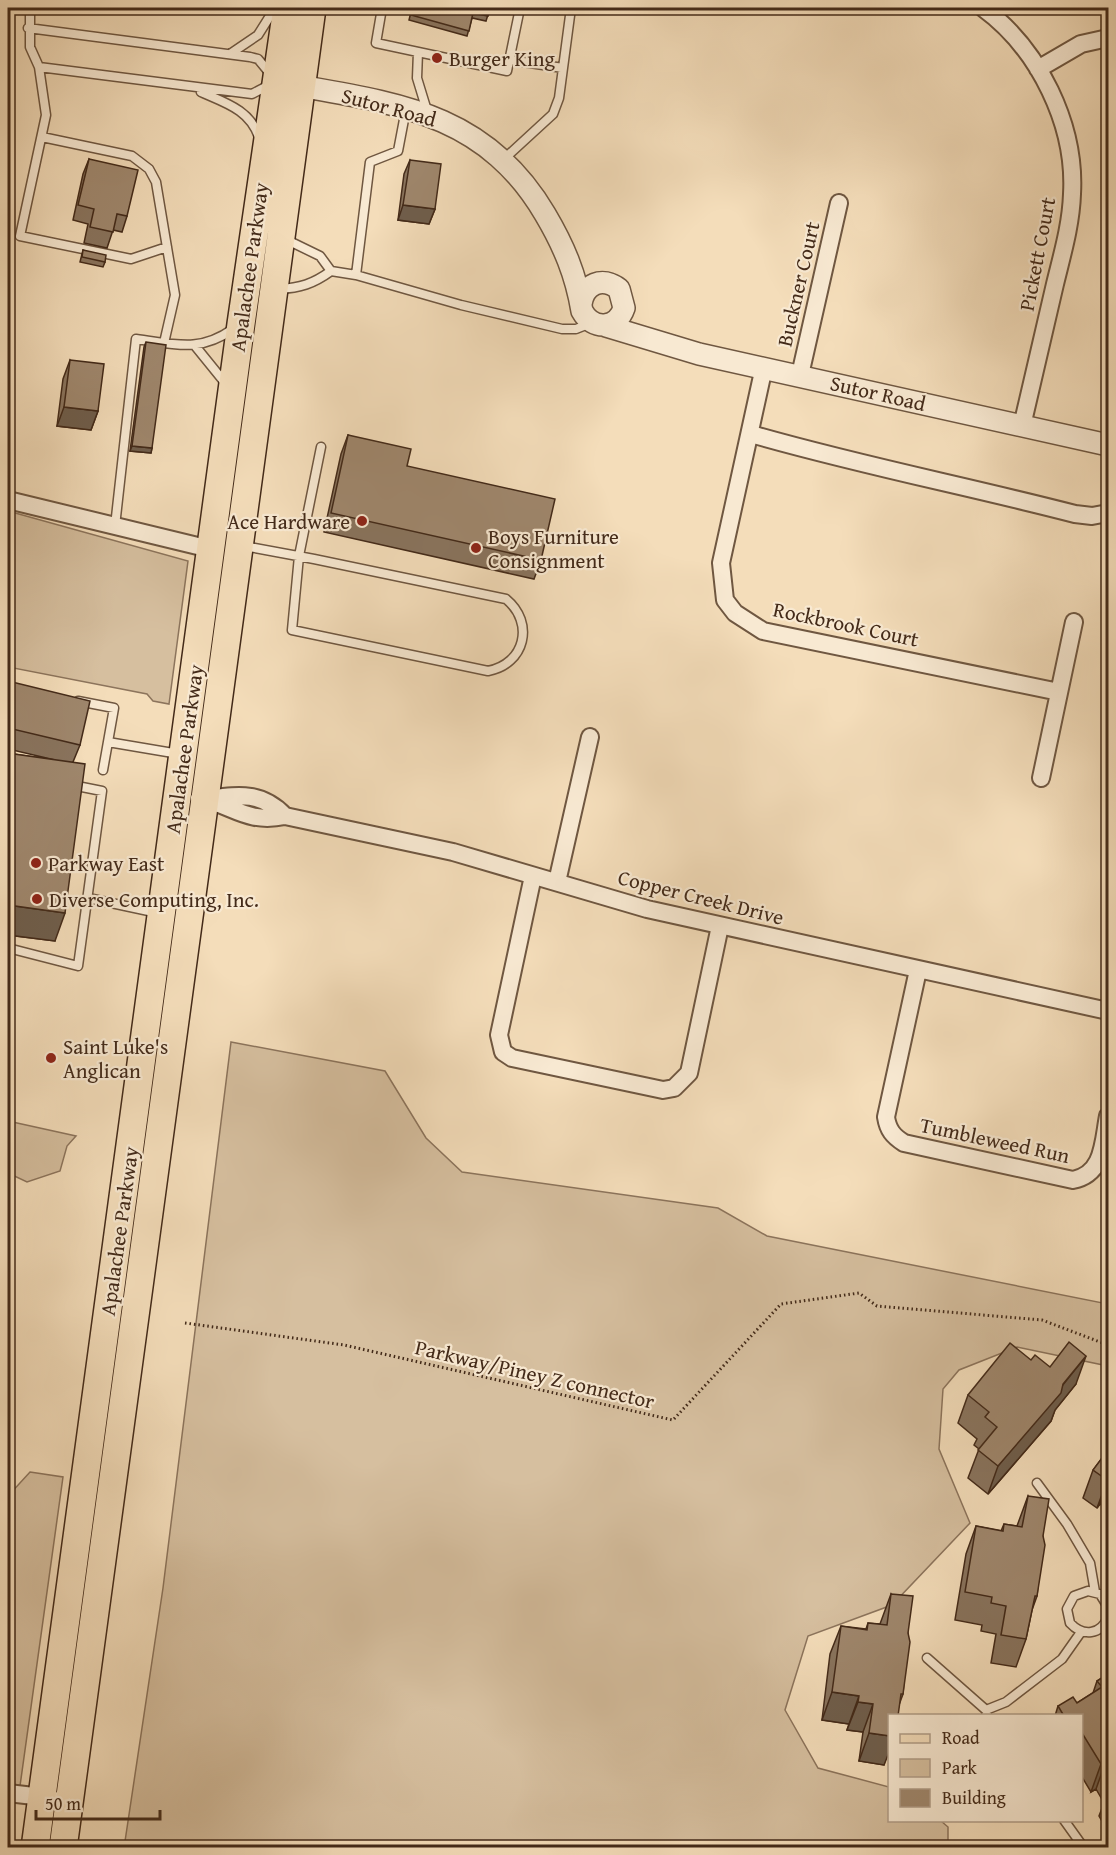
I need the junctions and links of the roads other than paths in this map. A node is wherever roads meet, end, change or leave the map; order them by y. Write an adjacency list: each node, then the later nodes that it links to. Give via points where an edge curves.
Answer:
1 (30, 8): 9 (lane)
2 (275, 8): 12 (lane, via 258,35)
3 (287, 8): 17 (main road, Apalachee Parkway)
4 (312, 8): 17 (main road, Apalachee Parkway)
5 (382, 8): 11 (lane, via 376,44)
6 (519, 8): 13 (lane)
7 (571, 8): 15 (lane)
8 (983, 8): 16 (street, Pickett Court, via 1009,32)
9 (28, 28): 12 (lane); 14 (lane, via 30,47)
10 (1108, 38): 16 (street, via 1081,44)
11 (418, 52): 13 (lane, via 507,71); 20 (lane, via 417,78)
12 (230, 54): 17 (lane, via 258,59)
13 (510, 60): 15 (lane)
14 (39, 67): 18 (lane); 21 (lane, via 46,115)
15 (563, 68): 23 (lane, via 553,114)
16 (1038, 69): 42 (street, Pickett Court, via 1060,114 1072,169 1072,195 1068,230)
17 (289, 84): 18 (lane, via 252,94); 19 (street, Sutor Road); 22 (main road, Apalachee Parkway); 25 (main road, Apalachee Parkway)
18 (192, 89): 22 (lane, via 240,110 255,124)
19 (406, 108): 20 (street, Sutor Road); 29 (lane, via 398,151 370,162)
20 (428, 115): 23 (street, Sutor Road, via 462,130)
21 (42, 137): 27 (lane, via 141,160 156,182); 27 (lane, via 20,236 131,259)
22 (265, 158): 34 (main road, Apalachee Parkway)
23 (503, 160): 26 (street, Sutor Road, via 539,204)
24 (839, 203): 40 (street, Buckner Court)
25 (281, 237): 28 (lane, via 320,256); 31 (main road, Apalachee Parkway)
26 (559, 238): 30 (street, Sutor Road); 32 (street, Sutor Road, via 572,264)
27 (167, 247): 37 (lane, via 175,295)
28 (331, 271): 29 (lane, Sutor Road); 31 (lane, via 300,288)
29 (356, 275): 35 (lane, Sutor Road, via 562,329)
30 (607, 282): 32 (street, via 592,285 582,296); 33 (street, via 619,289)
31 (274, 289): 50 (main road, Apalachee Parkway)
32 (581, 304): 35 (street, via 586,318)
33 (624, 305): 35 (street, via 618,320); 36 (street)
34 (241, 324): 38 (lane, via 219,339); 41 (main road, Apalachee Parkway)
35 (599, 324): 36 (street, Sutor Road)
36 (647, 337): 39 (street, Sutor Road, via 699,354)
37 (164, 343): 38 (lane); 49 (lane, via 136,339)
38 (196, 347): 41 (lane)
39 (764, 367): 40 (street, Sutor Road); 43 (street, Rockbrook Court)
40 (800, 375): 42 (street, Sutor Road)
41 (232, 391): 47 (main road, Apalachee Parkway)
42 (1022, 426): 44 (street, Sutor Road)
43 (751, 434): 48 (street, via 1075,514); 55 (street, Rockbrook Court, via 721,563 725,600 735,613 763,631)
44 (1108, 446)
45 (321, 447): 52 (lane)
46 (8, 500): 49 (street)
47 (216, 511): 50 (main road, via 226,537); 51 (main road, Apalachee Parkway)
48 (1108, 513)
49 (115, 526): 51 (street)
50 (239, 545): 52 (lane); 53 (main road, Apalachee Parkway)
51 (210, 549): 53 (main road, via 225,559); 59 (main road, Apalachee Parkway)
52 (298, 556): 52 (lane, via 292,630 488,671 507,664 522,645 523,622 506,599)
53 (234, 585): 64 (main road, Apalachee Parkway)
54 (1074, 622): 55 (street)
55 (1059, 692): 61 (street)
56 (71, 699): 58 (lane, via 114,708)
57 (590, 737): 66 (street)
58 (108, 742): 59 (lane); 60 (lane)
59 (183, 755): 63 (main road, Apalachee Parkway)
60 (103, 770)
61 (1041, 778)
62 (60, 783): 67 (lane, via 102,791)
63 (177, 794): 64 (street, Copper Creek Drive); 68 (main road, Apalachee Parkway)
64 (206, 800): 65 (street, Copper Creek Drive, via 238,814 267,819 285,816 453,852); 75 (main road, Apalachee Parkway)
65 (533, 876): 66 (street, Copper Creek Drive); 69 (street, via 499,1035 503,1052 512,1058 630,1084 674,1088 689,1073)
66 (557, 882): 69 (street, Copper Creek Drive)
67 (88, 898): 68 (lane); 70 (lane, via 78,966)
68 (162, 914): 74 (main road, Apalachee Parkway)
69 (720, 926): 71 (street, Copper Creek Drive)
70 (8, 948)
71 (918, 970): 72 (street, Copper Creek Drive); 73 (street, Tumbleweed Run, via 886,1117 894,1136 904,1143 1073,1180 1093,1172)
72 (1108, 1011)
73 (1108, 1116)
74 (110, 1296): 75 (main road); 84 (main road, Apalachee Parkway)
75 (138, 1301): 85 (main road, Apalachee Parkway)
76 (1037, 1483): 77 (lane, via 1090,1563)
77 (1095, 1592): 78 (lane); 80 (lane, via 1080,1592 1067,1609 1070,1623)
78 (1108, 1607)
79 (1108, 1617): 80 (lane, via 1095,1632)
80 (1081, 1632): 82 (lane, via 1062,1659)
81 (927, 1658): 82 (lane)
82 (987, 1713)
83 (8, 1793): 84 (street)
84 (42, 1797): 85 (street); 87 (main road, Apalachee Parkway)
85 (69, 1800): 88 (main road, Apalachee Parkway)
86 (1065, 1822): 89 (lane)
87 (35, 1848)
88 (63, 1848)
89 (1084, 1848)

